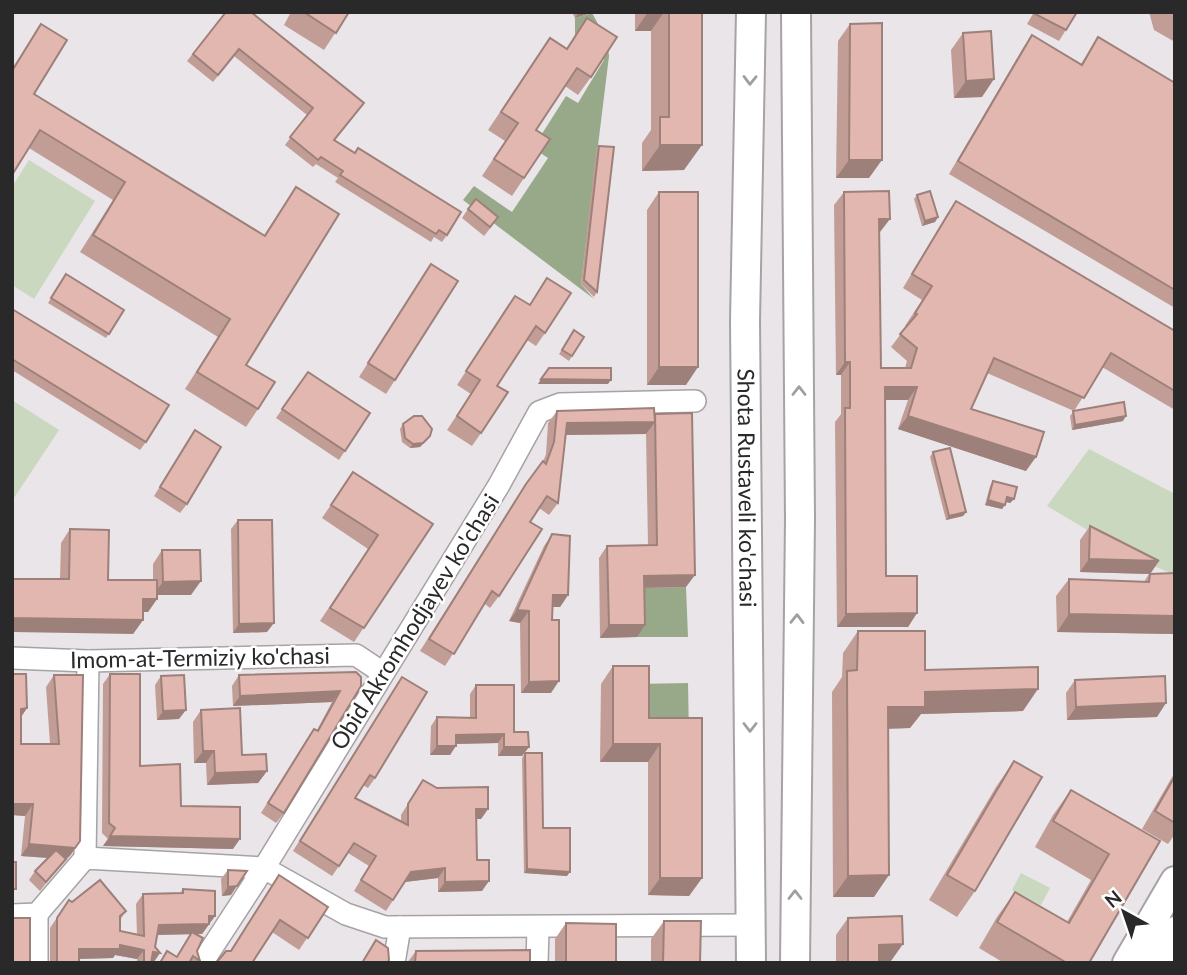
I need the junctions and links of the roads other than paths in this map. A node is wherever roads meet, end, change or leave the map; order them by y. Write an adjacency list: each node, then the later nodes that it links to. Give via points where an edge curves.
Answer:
1 (751, 12): 12 (main road, Shota Rustaveli ko'chasi, one-way to 12, via 745,321)
2 (796, 12): 22 (main road, one-way to 2, via 800,519)
3 (695, 401): 6 (street, Obid Akromhodjayev ko'chasi, via 560,404 539,412)
4 (12, 658): 5 (street, Imom-at-Termiziy ko'chasi)
5 (88, 661): 6 (street, Imom-at-Termiziy ko'chasi, via 356,655); 7 (street)
6 (383, 673): 8 (street, Obid Akromhodjayev ko'chasi)
7 (85, 858): 8 (street); 10 (street)
8 (264, 868): 13 (street, via 358,920); 18 (street, Obid Akromhodjayev ko'chasi)
9 (1175, 881): 23 (main road)
10 (37, 914): 11 (street); 17 (street)
11 (12, 915)
12 (751, 925): 14 (street); 21 (main road, Shota Rustaveli ko'chasi)
13 (400, 928): 14 (street); 19 (street)
14 (538, 928): 20 (street)
15 (1175, 931): 16 (main road)
16 (1157, 962)
17 (37, 963)
18 (202, 963)
19 (394, 963)
20 (537, 963)
21 (751, 963)
22 (795, 963)
23 (1127, 963)

